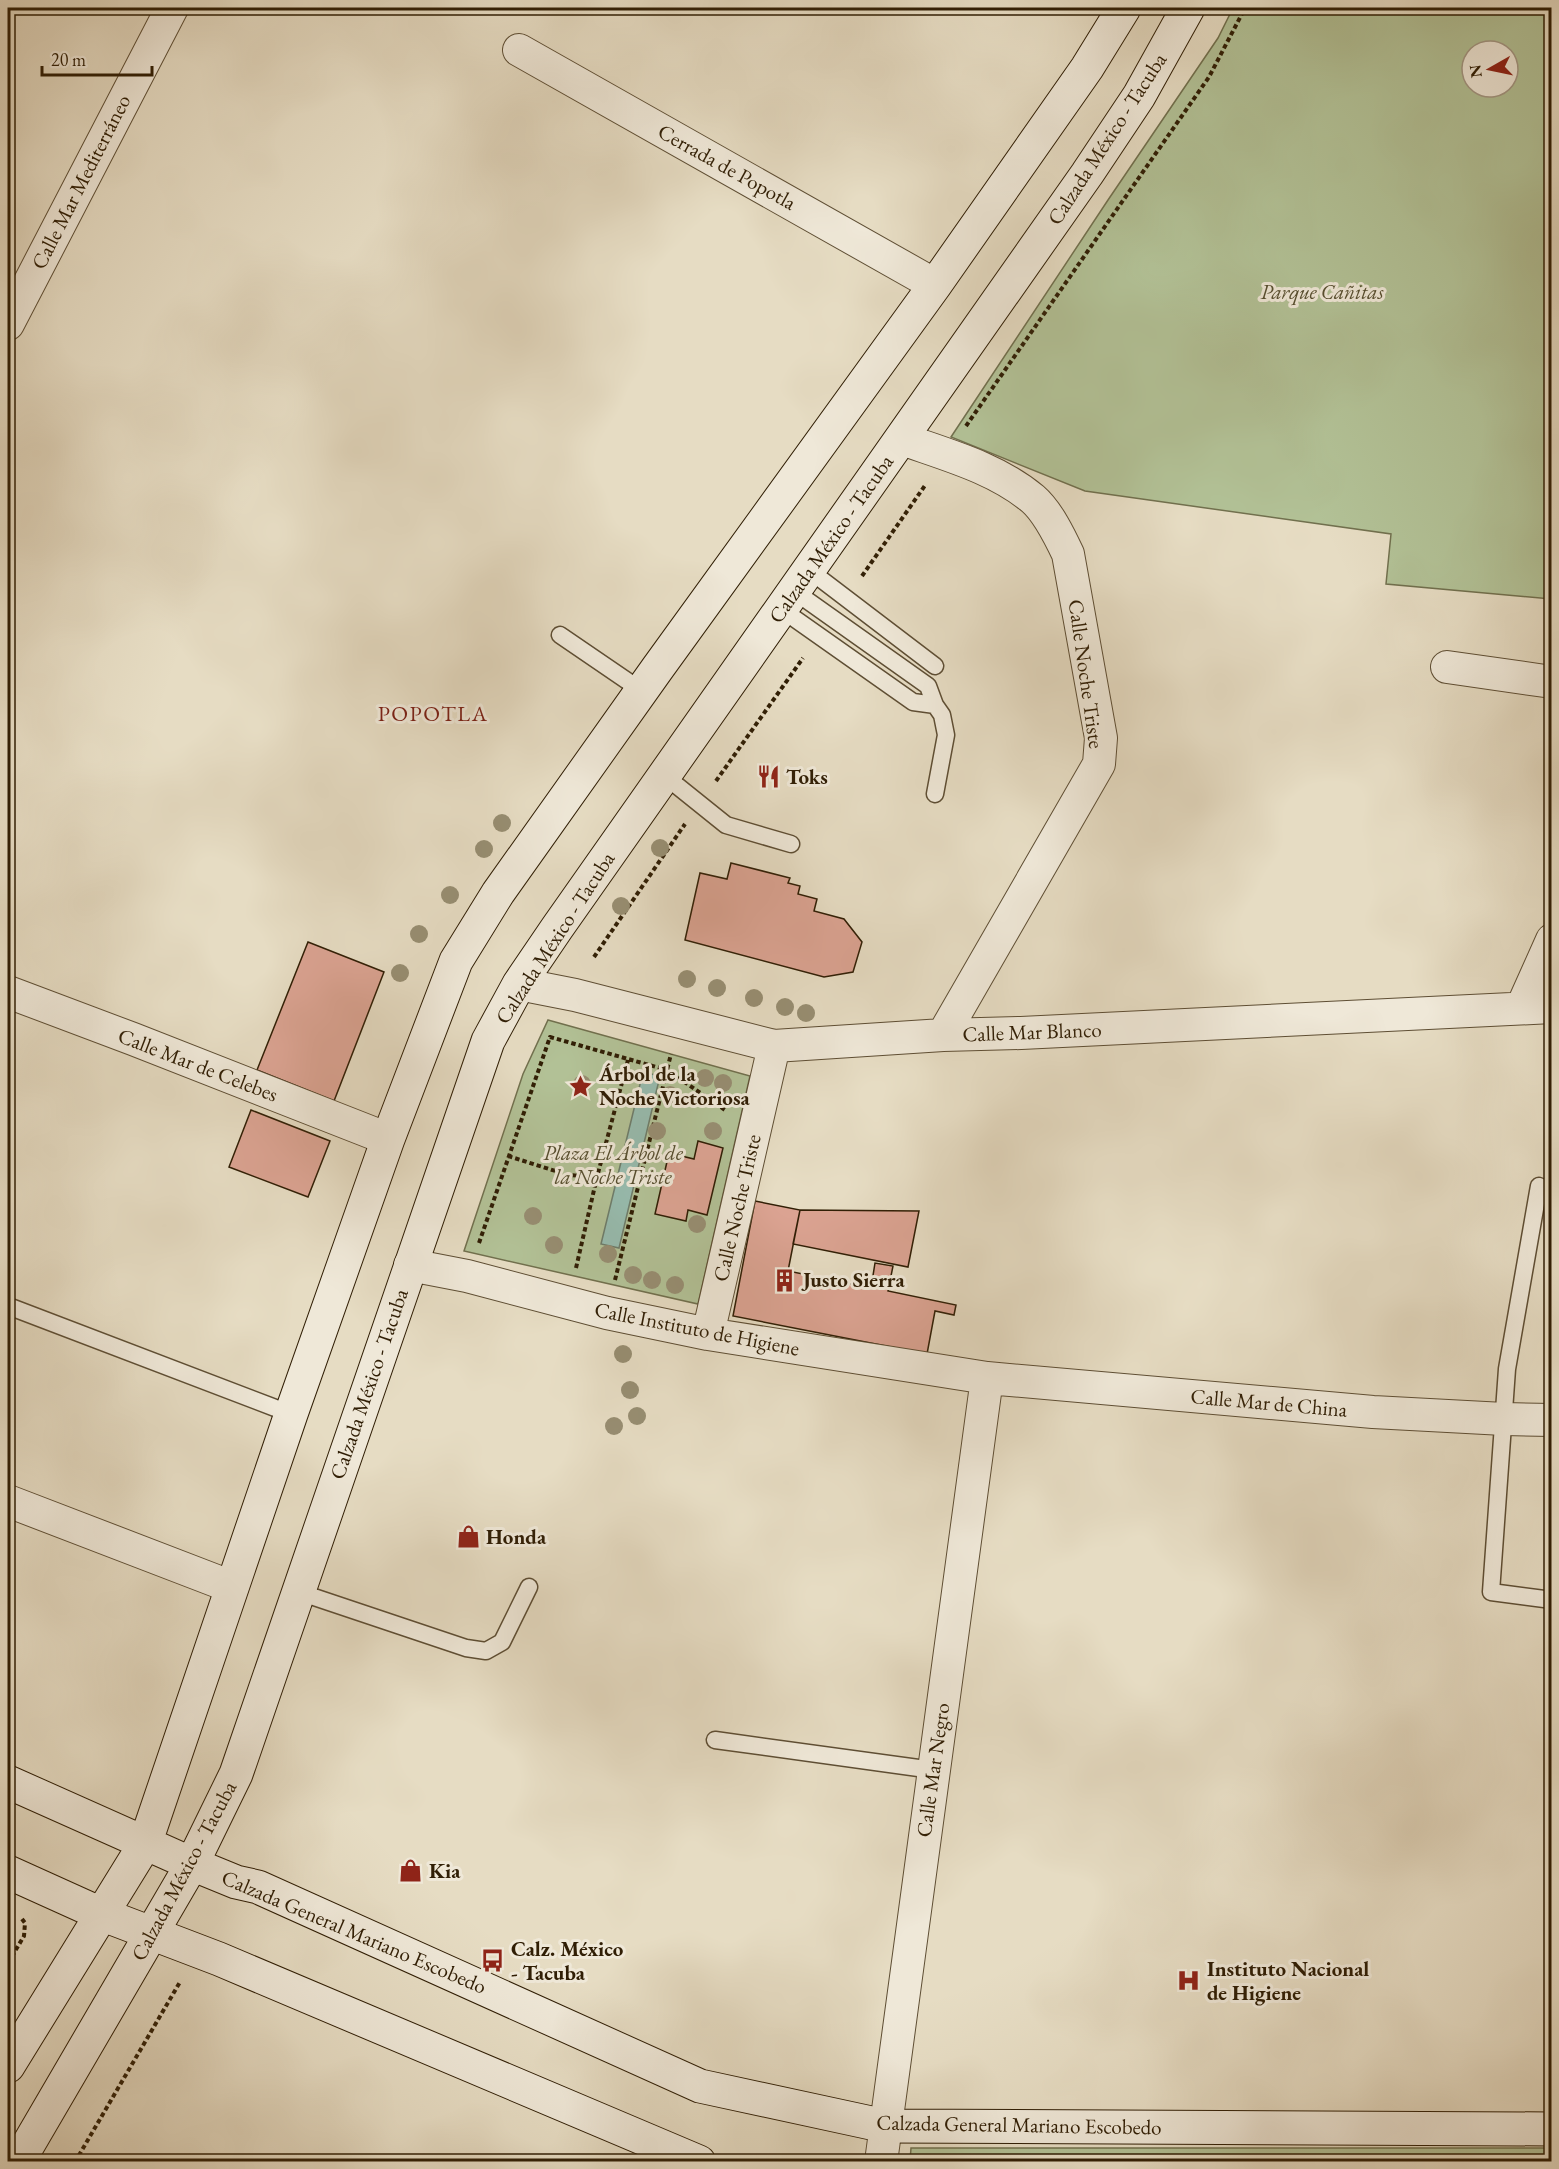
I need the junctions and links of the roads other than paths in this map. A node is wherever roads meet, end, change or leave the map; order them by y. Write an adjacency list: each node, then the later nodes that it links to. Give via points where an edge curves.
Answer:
1 (172, 8): 6 (street, Calle Mar Mediterráneo)
2 (1124, 8): 5 (main road, via 1087,68)
3 (1188, 8): 7 (main road, Calzada México - Tacuba, via 1139,96)
4 (519, 50): 5 (street, Cerrada de Popotla)
5 (935, 285): 13 (main road)
6 (8, 324)
7 (902, 439): 8 (main road, Calzada México - Tacuba); 22 (street, Calle Noche Triste, via 995,473 1035,500 1059,534 1068,554 1101,738 1099,764)
8 (795, 590): 10 (lane); 14 (lane, via 913,702); 14 (lane, via 928,686); 15 (main road, Calzada México - Tacuba)
9 (560, 635): 13 (lane)
10 (935, 666)
11 (1447, 667): 12 (street)
12 (1551, 682)
13 (642, 691): 24 (main road, via 498,893 456,961)
14 (934, 705): 16 (lane, via 942,716 946,735)
15 (665, 776): 17 (lane, via 726,825); 19 (main road, Calzada México - Tacuba)
16 (935, 794)
17 (790, 844)
18 (1551, 940): 21 (street)
19 (519, 984): 23 (street, Calle Mar Blanco); 26 (main road, Calzada México - Tacuba, via 488,1041)
20 (8, 992): 24 (street, Calle Mar de Celebes)
21 (1537, 1007): 22 (street, Calle Mar Blanco)
22 (943, 1035): 23 (street, Calle Mar Blanco)
23 (774, 1046): 28 (street, Calle Noche Triste)
24 (388, 1139): 30 (main road)
25 (1539, 1186): 31 (lane, via 1507,1369)
26 (410, 1265): 28 (street, Calle Instituto de Higiene); 36 (main road, Calzada México - Tacuba)
27 (8, 1306): 30 (lane)
28 (708, 1334): 29 (street, Calle Instituto de Higiene)
29 (987, 1378): 31 (street, Calle Mar de China, via 1361,1411); 39 (street, Calle Mar Negro)
30 (291, 1414): 34 (main road)
31 (1504, 1419): 32 (street, Calle Mar de China); 37 (lane, via 1491,1592)
32 (1551, 1420)
33 (8, 1501): 34 (street)
34 (232, 1587): 41 (main road)
35 (529, 1587): 36 (lane, via 502,1642 486,1651 466,1648)
36 (299, 1592): 42 (main road, Calzada México - Tacuba, via 236,1774)
37 (1551, 1600)
38 (715, 1740): 39 (lane)
39 (933, 1770): 47 (street, Calle Mar Negro)
40 (8, 1782): 41 (main road, Calzada General Mariano Escobedo)
41 (145, 1844): 42 (main road, Calzada General Mariano Escobedo); 44 (main road)
42 (192, 1864): 45 (main road, Calzada México - Tacuba); 47 (main road, Calzada General Mariano Escobedo, via 258,1887 700,2086)
43 (8, 1872): 44 (main road)
44 (101, 1914): 45 (main road); 46 (main road)
45 (152, 1934): 49 (main road); 50 (main road, Calzada México - Tacuba)
46 (8, 2066)
47 (885, 2126): 48 (main road, Calzada General Mariano Escobedo); 51 (street, Calle Mar Negro)
48 (1551, 2129)
49 (696, 2161)
50 (18, 2162)
51 (880, 2162)

